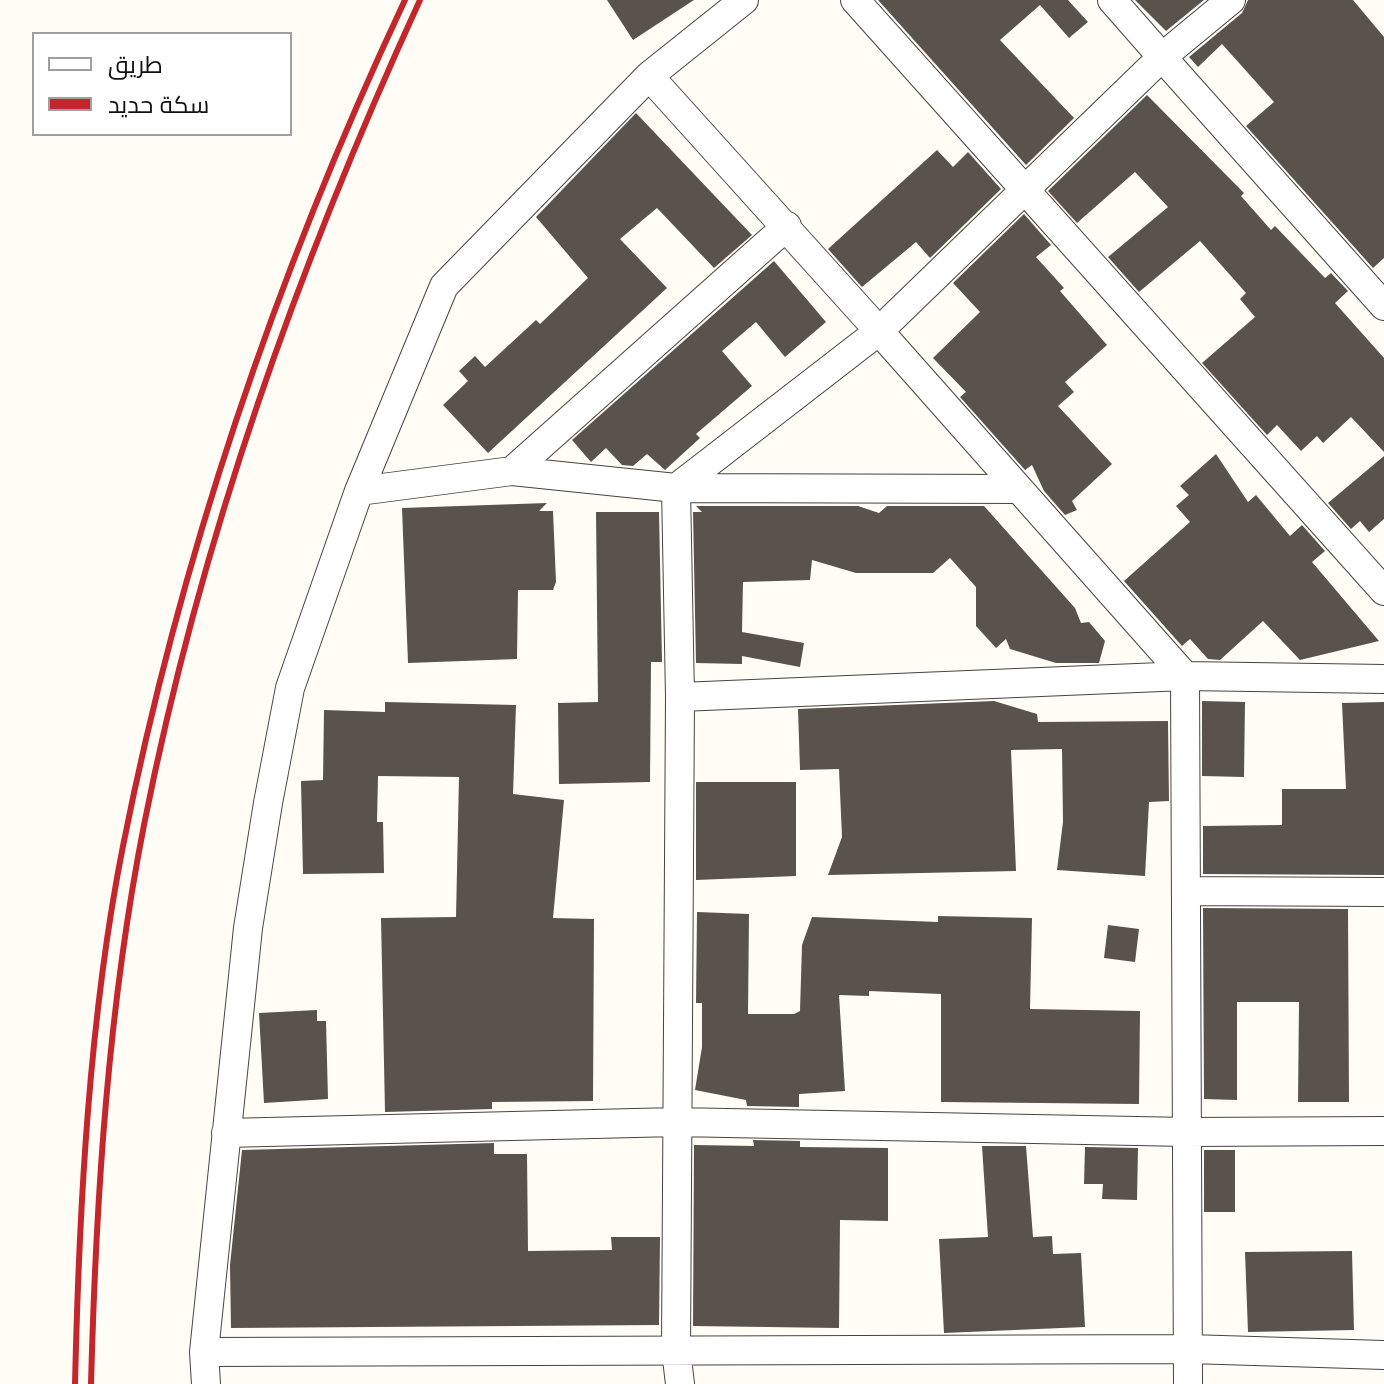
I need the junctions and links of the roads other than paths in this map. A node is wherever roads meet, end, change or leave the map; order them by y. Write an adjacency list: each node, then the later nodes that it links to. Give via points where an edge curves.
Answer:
1 (744, 0): 6 (street)
2 (855, 0): 7 (street)
3 (1112, 0): 5 (street)
4 (1231, 0): 5 (street)
5 (1162, 57): 7 (street); 9 (street)
6 (649, 76): 8 (street); 14 (street, via 444,286)
7 (1023, 191): 10 (street); 15 (street)
8 (787, 226): 10 (street); 11 (street)
9 (1384, 306)
10 (879, 331): 12 (street); 13 (street)
11 (512, 471): 12 (street); 14 (street)
12 (676, 488): 13 (street); 18 (street)
13 (1019, 489): 16 (street)
14 (359, 491): 24 (street, via 290,688 248,928)
15 (1384, 591)
16 (1185, 676): 17 (street); 18 (street); 19 (street)
17 (1384, 679)
18 (680, 697): 21 (street)
19 (1186, 891): 20 (street); 23 (street)
20 (1384, 892)
21 (676, 1122): 23 (street); 24 (street); 26 (street)
22 (1384, 1131): 23 (street)
23 (1187, 1132): 25 (street)
24 (226, 1133): 27 (street)
25 (1189, 1349): 26 (street); 28 (street); 31 (street)
26 (676, 1350): 27 (street); 30 (street)
27 (204, 1352): 29 (street)
28 (1384, 1355)
29 (206, 1384)
30 (680, 1384)
31 (1188, 1384)

